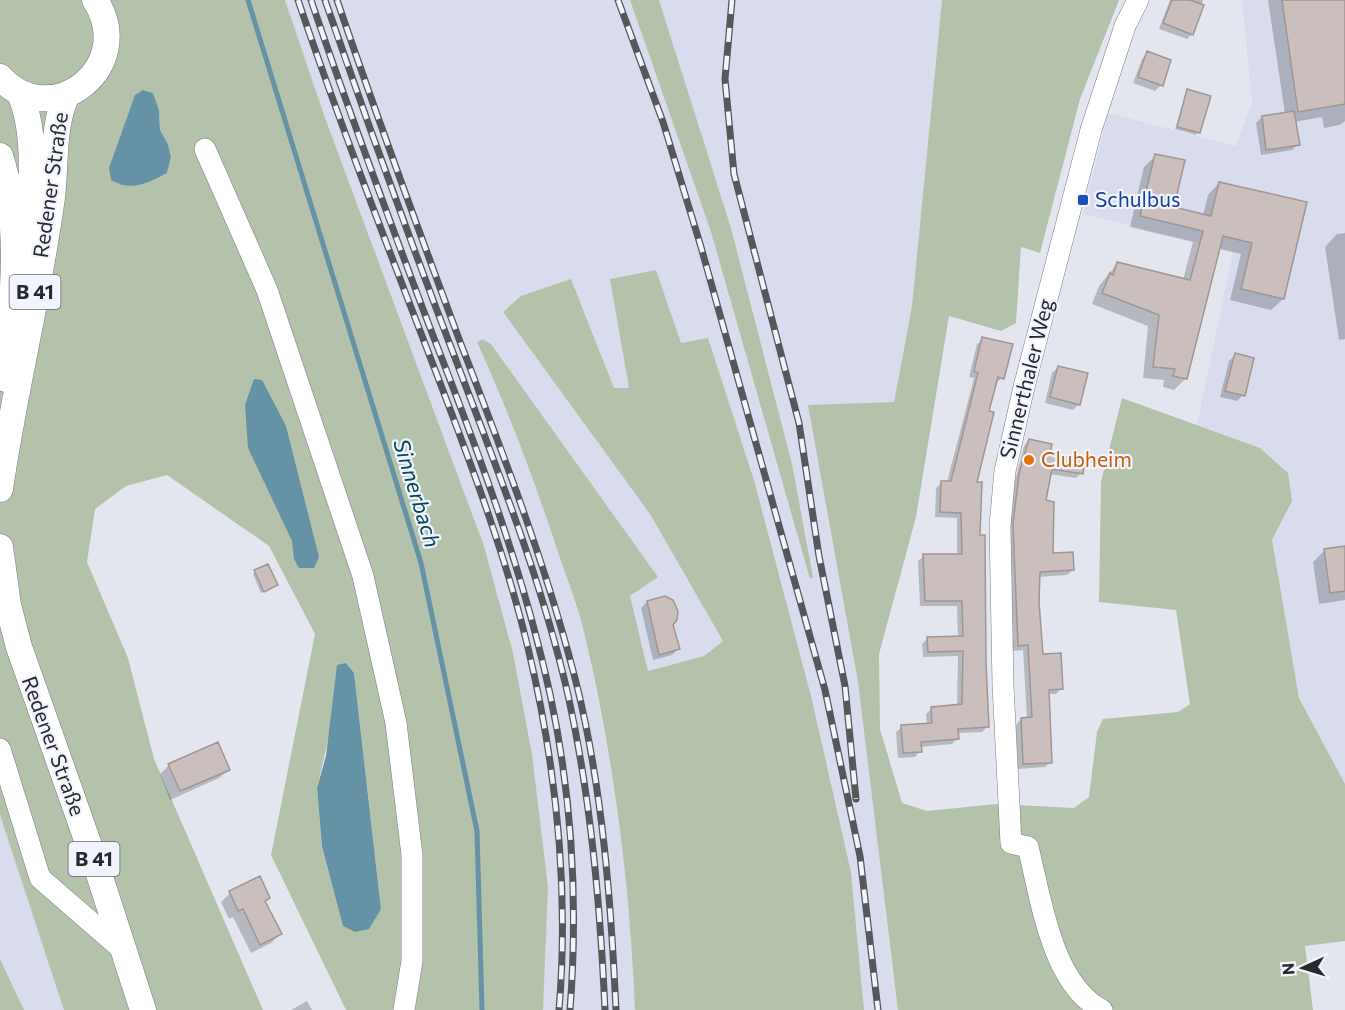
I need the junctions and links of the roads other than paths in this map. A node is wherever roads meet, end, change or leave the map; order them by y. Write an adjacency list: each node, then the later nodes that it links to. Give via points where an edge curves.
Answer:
1 (1138, 0): 15 (street, Sinnerthaler Weg, via 1125,26 1091,130 1024,387 1005,471 1000,526 1011,843 1028,847 1059,960 1070,982)
2 (104, 4): 4 (main road, via 104,56 96,73)
3 (9, 85): 4 (main road, via 47,98); 7 (main road, via 29,131 31,192)
4 (68, 94): 9 (main road, Redener Straße / B 41, via 57,135 52,197)
5 (205, 150): 14 (street, via 267,290 363,576 396,723 412,855 412,961)
6 (0, 156): 7 (main road, B 41, via 12,213 14,278)
7 (2, 428): 8 (main road, B 41)
8 (0, 467)
9 (0, 489)
10 (0, 547): 12 (main road, Redener Straße / B 41, via 19,647)
11 (0, 749): 12 (street, via 40,878)
12 (124, 951): 13 (main road, Redener Straße / B 41)
13 (144, 1010)
14 (404, 1010)
15 (1102, 1010)

